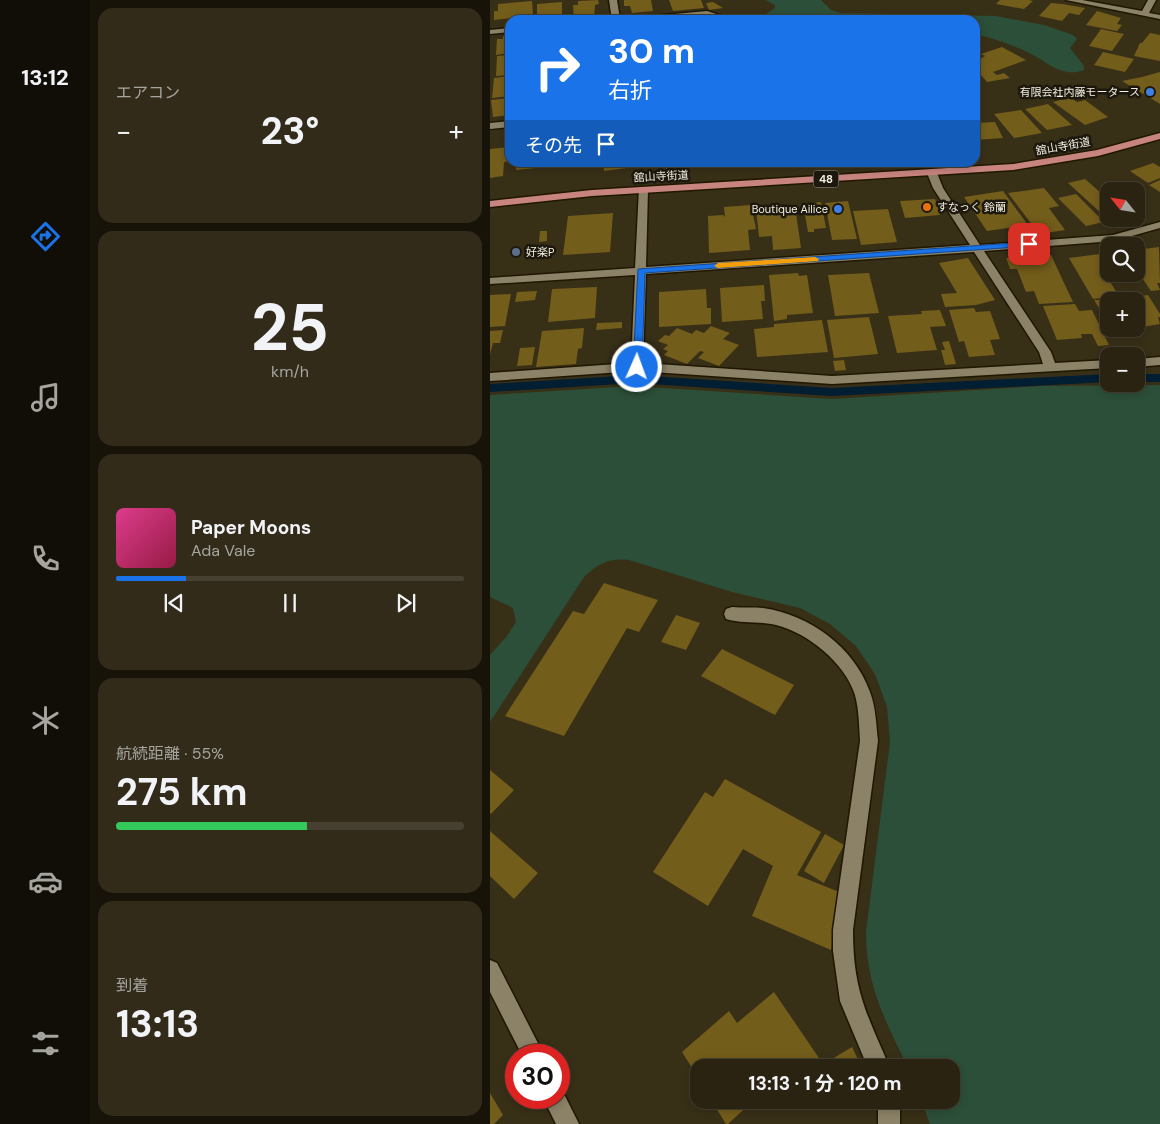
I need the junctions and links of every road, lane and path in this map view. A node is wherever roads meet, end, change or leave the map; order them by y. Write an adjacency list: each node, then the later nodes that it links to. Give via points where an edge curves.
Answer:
1 (613, 0): 5 (street)
2 (1070, 0): 4 (street)
3 (1152, 0): 4 (street)
4 (1144, 14): 8 (street)
5 (615, 15)
6 (683, 15): 7 (street)
7 (714, 15)
8 (1160, 16)
9 (505, 30): 10 (street)
10 (490, 32)
11 (505, 124): 12 (street)
12 (490, 126)
13 (1160, 136): 14 (main road, 舘山寺街道 / 48, via 1098,153 1043,163)
14 (932, 173): 15 (main road, 舘山寺街道 / 48); 18 (street, via 938,188)
15 (643, 190): 16 (main road, 舘山寺街道 / 48, via 560,195); 19 (street)
16 (490, 204)
17 (1160, 226): 18 (street, via 1114,238)
18 (977, 248): 19 (street); 25 (street, via 1045,352)
19 (641, 271): 20 (street); 24 (street)
20 (490, 282)
21 (1160, 361): 22 (street)
22 (1145, 362)
23 (1100, 364): 25 (street)
24 (637, 367): 25 (street, via 832,380); 26 (street)
25 (1050, 367)
26 (490, 377)
27 (732, 614): 30 (street, via 763,615 785,621 818,637 841,657 857,681 867,710 869,741 843,930 842,961 846,993)
28 (490, 970): 29 (street)
29 (527, 1044)
30 (875, 1059)
31 (560, 1109): 33 (street)
32 (889, 1109): 34 (street)
33 (568, 1124)
34 (889, 1124)

